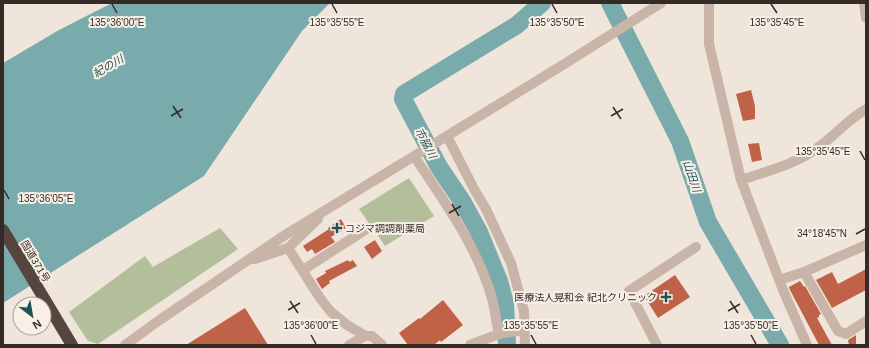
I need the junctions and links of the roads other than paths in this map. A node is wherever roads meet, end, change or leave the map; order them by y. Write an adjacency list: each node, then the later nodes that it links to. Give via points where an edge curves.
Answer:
1 (661, 3): 6 (street)
2 (709, 3): 8 (street, via 709,44)
3 (864, 3): 4 (street)
4 (866, 18)
5 (866, 109): 8 (street, via 820,147 786,166)
6 (447, 136): 7 (street); 20 (street, via 486,209 511,264 524,311)
7 (414, 156): 9 (street); 21 (street, via 461,227 475,254 491,296)
8 (741, 180): 18 (street)
9 (332, 206): 14 (street); 15 (street)
10 (368, 228): 16 (street, via 345,248)
11 (3, 230): 23 (highway, 国道371号)
12 (866, 245): 17 (street)
13 (696, 247): 29 (street, via 629,291)
14 (288, 248): 15 (street); 16 (street)
15 (242, 264): 24 (street)
16 (303, 270): 22 (street, via 331,312)
17 (804, 272): 18 (street); 19 (street, via 838,331 846,334)
18 (779, 280): 30 (street)
19 (866, 321)
20 (524, 330): 21 (street); 28 (street)
21 (498, 334): 27 (street)
22 (365, 336): 25 (street); 26 (street, via 372,336)
23 (72, 345)
24 (125, 345)
25 (349, 345)
26 (382, 345)
27 (470, 345)
28 (525, 345)
29 (657, 345)
30 (806, 345)

